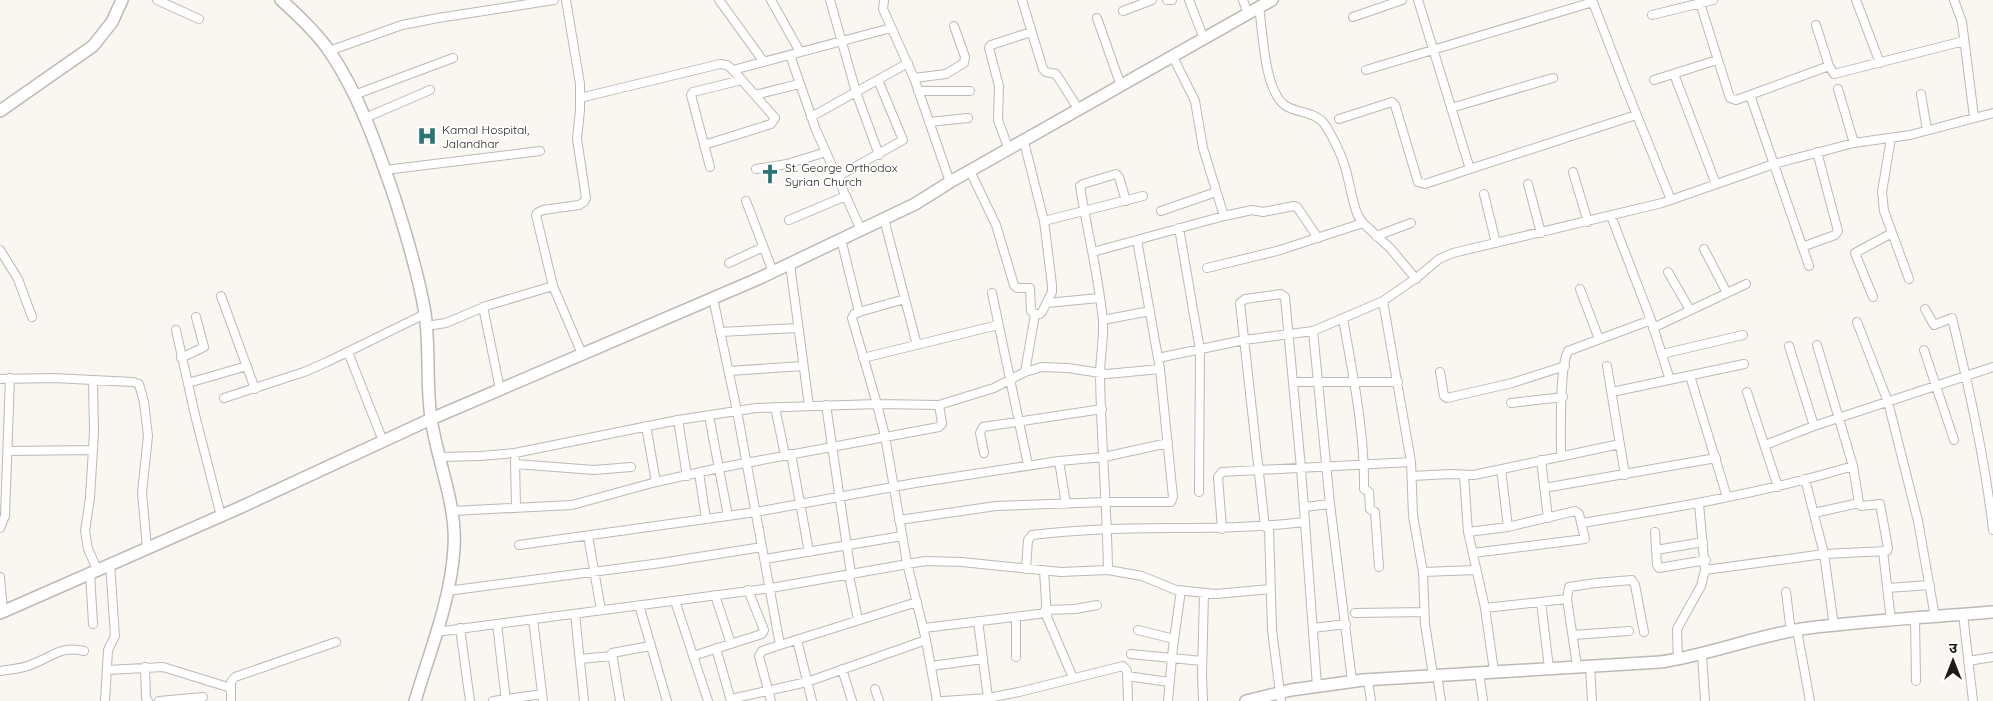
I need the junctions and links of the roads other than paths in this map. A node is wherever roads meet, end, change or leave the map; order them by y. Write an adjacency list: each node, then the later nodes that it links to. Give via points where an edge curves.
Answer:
1 (122, 0): 71 (main road, via 112,22 93,46)
2 (157, 0): 30 (street)
3 (281, 0): 38 (main road, via 310,27)
4 (554, 0): 38 (street, via 402,25)
5 (566, 0): 68 (street)
6 (720, 0): 45 (street)
7 (771, 0): 40 (street)
8 (830, 0): 36 (street)
9 (884, 0): 33 (street, via 883,9)
10 (1022, 0): 34 (street)
11 (1152, 0): 25 (street)
12 (1167, 0): 13 (street)
13 (1172, 0)
14 (1189, 0): 35 (street)
15 (1243, 0): 26 (street)
16 (1272, 0): 24 (main road)
17 (1402, 0): 29 (street)
18 (1418, 0): 39 (street)
19 (1713, 0): 23 (street)
20 (1856, 0): 46 (street)
21 (1954, 0): 37 (street, via 1962,22)
22 (1593, 1): 39 (street); 73 (street)
23 (1700, 3): 27 (street); 44 (street)
24 (1259, 7): 26 (main road); 116 (street, via 1274,92 1287,106 1314,115 1325,124 1344,164 1355,209)
25 (1123, 10)
26 (1248, 14): 35 (main road)
27 (1652, 15)
28 (1097, 18): 58 (street)
29 (1353, 18)
30 (198, 19)
31 (1816, 25): 48 (street)
32 (954, 26): 52 (street, via 965,57 964,64 946,74)
33 (891, 28): 36 (street); 47 (street)
34 (1032, 32): 70 (street, via 1043,69 1058,76); 85 (street, via 989,48 999,86 998,120)
35 (1204, 39): 42 (main road)
36 (842, 40): 40 (street); 63 (street)
37 (1964, 41): 46 (street); 75 (street)
38 (329, 51): 65 (main road)
39 (1433, 51): 50 (street); 69 (street)
40 (800, 52): 41 (street)
41 (790, 55): 45 (street); 57 (street)
42 (1173, 57): 58 (main road); 101 (street, via 1195,101 1203,148)
43 (453, 58): 65 (street)
44 (1717, 60): 51 (street); 67 (street, via 1731,100)
45 (764, 62): 49 (street)
46 (1880, 63): 48 (street, via 1838,74)
47 (908, 64): 52 (street); 55 (street)
48 (1829, 66): 67 (street)
49 (733, 70): 54 (street); 68 (street, via 720,64)
50 (1366, 70)
51 (1674, 74): 56 (street); 100 (street)
52 (914, 78): 61 (street)
53 (1553, 78): 69 (street)
54 (742, 80): 66 (street); 84 (street, via 691,94)
55 (878, 80): 63 (street); 89 (street, via 903,140)
56 (1654, 80)
57 (799, 84): 66 (street); 74 (street)
58 (1121, 86): 70 (main road)
59 (1838, 89): 83 (street)
60 (430, 90): 76 (street)
61 (918, 91): 62 (street); 79 (street)
62 (970, 91)
63 (856, 92): 74 (street); 89 (street)
64 (1921, 94): 80 (street)
65 (354, 95): 76 (main road)
66 (755, 95): 84 (street, via 774,116 773,122)
67 (1750, 95): 90 (street)
68 (580, 98): 141 (street, via 577,139 586,198 579,205 540,211 536,215)
69 (1451, 108): 92 (street)
70 (1079, 110): 82 (main road)
71 (0, 111)
72 (1993, 113): 75 (street)
73 (1636, 115): 92 (street); 105 (street)
74 (811, 116): 87 (street)
75 (1974, 117): 80 (street)
76 (365, 118): 93 (main road)
77 (968, 118): 79 (street)
78 (1338, 119): 92 (street, via 1392,102 1418,182 1425,184)
79 (929, 122): 98 (street)
80 (1926, 130): 81 (street)
81 (1891, 138): 83 (street); 121 (street, via 1882,200)
82 (1024, 142): 85 (main road); 114 (street)
83 (1854, 143): 88 (street)
84 (704, 145): 91 (street)
85 (1009, 150): 95 (main road)
86 (540, 151): 93 (street)
87 (826, 152): 94 (street); 97 (street)
88 (1817, 152): 90 (street); 128 (street, via 1838,231)
89 (879, 155): 97 (street)
90 (1774, 164): 100 (street); 128 (street)
91 (710, 166)
92 (1470, 169)
93 (385, 170): 161 (main road, via 413,256)
94 (756, 170)
95 (970, 171): 98 (main road); 157 (street, via 996,225 1014,285 1030,288 1031,311)
96 (1573, 172): 115 (street)
97 (837, 177): 103 (street)
98 (950, 182): 112 (main road)
99 (1528, 184): 120 (street)
100 (1716, 184): 105 (street)
101 (1216, 192): 109 (street); 110 (street)
102 (1484, 194): 126 (street)
103 (846, 196): 113 (street); 119 (street)
104 (1143, 196): 107 (street)
105 (1671, 200): 111 (street)
106 (746, 201): 127 (street)
107 (1126, 201): 108 (street); 108 (street, via 1114,174 1081,184)
108 (1085, 211): 114 (street); 131 (street)
109 (1161, 211)
110 (1224, 216): 118 (street); 123 (street, via 1296,206)
111 (1611, 216): 115 (street); 164 (street)
112 (884, 218): 119 (main road); 149 (street)
113 (789, 220)
114 (1044, 221): 151 (street, via 1052,285)
115 (1588, 222): 120 (street)
116 (1363, 223): 122 (street); 123 (street)
117 (1411, 223): 122 (street)
118 (1179, 228): 125 (street); 177 (street)
119 (861, 230): 124 (main road)
120 (1541, 233): 126 (street)
121 (1892, 233): 139 (street); 146 (street, via 1855,253)
122 (1376, 236): 138 (street)
123 (1318, 238): 135 (street)
124 (841, 239): 133 (main road); 156 (street)
125 (1136, 240): 131 (street); 155 (street)
126 (1496, 243): 138 (street, via 1445,255)
127 (763, 247): 132 (street); 136 (street)
128 (1802, 247): 134 (street)
129 (1704, 249): 144 (street)
130 (0, 250): 158 (street, via 18,279)
131 (1093, 252): 148 (street)
132 (729, 263)
133 (790, 264): 136 (main road); 166 (street)
134 (1809, 266)
135 (1207, 268)
136 (773, 272): 147 (main road)
137 (1668, 272): 154 (street)
138 (1416, 279): 150 (street)
139 (1909, 279)
140 (1746, 284): 144 (street)
141 (553, 286): 152 (street); 180 (street)
142 (1580, 289): 172 (street)
143 (992, 293): 165 (street)
144 (1727, 293): 154 (street)
145 (221, 296): 186 (street)
146 (1873, 297)
147 (713, 298): 169 (street); 180 (main road)
148 (1099, 298): 151 (street); 162 (street)
149 (905, 299): 156 (street); 174 (street)
150 (1383, 301): 160 (street); 205 (street)
151 (1047, 303): 157 (street, via 1041,314)
152 (483, 307): 161 (street, via 446,323); 210 (street)
153 (1925, 309): 197 (street, via 1934,325 1952,318)
154 (1690, 310): 164 (street)
155 (1150, 311): 162 (street); 184 (street)
156 (859, 312): 183 (street, via 852,318)
157 (1035, 314): 193 (street)
158 (32, 317)
159 (196, 317): 182 (street, via 204,347)
160 (1343, 319): 168 (street); 204 (street)
161 (426, 320): 179 (street); 226 (main road)
162 (1103, 320): 195 (street)
163 (1857, 322): 215 (street)
164 (1652, 324): 172 (street); 181 (street)
165 (998, 325): 174 (street); 202 (street)
166 (798, 328): 169 (street); 187 (street)
167 (176, 330): 182 (street)
168 (1313, 331): 170 (street); 207 (street)
169 (720, 332): 192 (street)
170 (1289, 335): 173 (street); 173 (street, via 1284,297 1279,294 1242,300); 203 (street)
171 (1743, 335): 181 (street)
172 (1599, 339): 188 (street, via 1568,351)
173 (1244, 340): 177 (street); 261 (street)
174 (917, 344): 183 (street)
175 (1817, 345): 225 (street)
176 (1789, 346): 230 (street)
177 (1200, 350): 184 (street); 274 (street)
178 (1924, 350): 208 (street)
179 (348, 352): 209 (street); 235 (street)
180 (582, 354): 210 (main road)
181 (1662, 354): 201 (street)
182 (181, 358): 206 (street)
183 (863, 358): 217 (street)
184 (1158, 358): 191 (street)
185 (1744, 364): 196 (street)
186 (247, 366): 206 (street); 209 (street)
187 (803, 366): 192 (street); 220 (street)
188 (1565, 366): 194 (street, via 1512,383 1446,398); 213 (street)
189 (1607, 366): 211 (street)
190 (1993, 368): 197 (street)
191 (1160, 369): 195 (street); 236 (street)
192 (728, 371): 223 (street)
193 (1025, 372): 195 (street, via 1050,367); 202 (street)
194 (1440, 372)
195 (1100, 373): 222 (street)
196 (1690, 376): 201 (street); 248 (street)
197 (1966, 376): 208 (street); 301 (street)
198 (10, 378): 199 (street); 200 (street); 232 (street)
199 (0, 379)
200 (93, 380): 240 (street); 310 (street, via 133,382 140,387 148,436 142,493)
201 (1670, 380): 211 (street)
202 (1010, 381): 219 (street); 228 (street)
203 (1294, 382): 207 (street); 260 (street)
204 (1354, 382): 205 (street); 207 (street); 256 (street)
205 (1398, 382): 251 (street)
206 (188, 383): 288 (street)
207 (1317, 383): 255 (street)
208 (1937, 386): 215 (street); 234 (street)
209 (255, 389): 214 (street)
210 (500, 389): 226 (main road)
211 (1612, 392): 237 (street)
212 (1747, 392): 238 (street)
213 (1562, 397): 216 (street); 245 (street)
214 (224, 398)
215 (1888, 402): 225 (street); 331 (street, via 1918,521)
216 (1511, 403)
217 (877, 404): 218 (street); 219 (street); 233 (street)
218 (826, 405): 220 (street); 239 (street)
219 (939, 405): 233 (street, via 942,424 939,427)
220 (809, 406): 221 (street)
221 (775, 407): 223 (street); 244 (street)
222 (1102, 410): 228 (street); 247 (street)
223 (737, 411): 224 (street); 252 (street)
224 (709, 416): 227 (street); 259 (street)
225 (1840, 418): 230 (street); 257 (street)
226 (431, 419): 235 (main road); 246 (main road)
227 (678, 420): 229 (street); 266 (street)
228 (1019, 422): 243 (street, via 981,428); 254 (street)
229 (646, 426): 242 (street); 270 (street)
230 (1814, 426): 238 (street)
231 (0, 427): 232 (street)
232 (10, 427): 241 (street)
233 (885, 436): 239 (street); 271 (street)
234 (1954, 440)
235 (383, 441): 288 (main road)
236 (1168, 444): 247 (street); 277 (street, via 1171,502)
237 (1620, 444): 245 (street); 265 (street)
238 (1765, 445): 272 (street)
239 (832, 446): 244 (street); 275 (street)
240 (93, 450): 241 (street); 325 (street, via 85,530)
241 (9, 451): 268 (street)
242 (515, 453): 246 (street); 253 (street)
243 (984, 453)
244 (788, 455): 252 (street); 279 (street)
245 (1561, 456): 249 (street)
246 (440, 457): 285 (main road)
247 (1104, 457): 250 (street); 277 (street)
248 (1716, 458): 265 (street); 276 (street)
249 (1541, 460): 262 (street); 273 (street)
250 (1059, 461): 254 (street); 280 (street)
251 (1412, 462): 256 (street); 267 (street)
252 (746, 463): 259 (street); 286 (street)
253 (516, 464): 258 (street, via 594,470); 284 (street)
254 (1028, 465): 271 (street)
255 (1327, 466): 256 (street); 260 (street); 281 (street)
256 (1365, 466): 320 (street, via 1364,489 1370,492 1370,509 1375,512)
257 (1853, 466): 269 (street); 278 (street)
258 (631, 467)
259 (719, 468): 263 (street); 289 (street)
260 (1301, 468): 261 (street); 283 (street)
261 (1260, 470): 297 (street); 299 (street, via 1222,472 1219,475)
262 (1501, 470): 264 (street); 296 (street)
263 (698, 473): 266 (street); 291 (street)
264 (1464, 475): 267 (street); 302 (street)
265 (1625, 475): 273 (street)
266 (687, 476): 270 (street)
267 (1412, 476): 328 (street, via 1413,516)
268 (3, 478): 292 (street)
269 (1805, 479): 272 (street); 287 (street)
270 (656, 482): 284 (street, via 572,505)
271 (893, 487): 275 (street); 293 (street)
272 (1778, 487): 276 (street)
273 (1544, 488): 290 (street)
274 (1199, 492)
275 (840, 497): 279 (street); 308 (street)
276 (1727, 497): 282 (street)
277 (1106, 502): 280 (street); 300 (street)
278 (1859, 503): 287 (street); 312 (street, via 1861,506 1880,504 1888,549)
279 (800, 504): 286 (street); 313 (street)
280 (1066, 504): 293 (street, via 996,506)
281 (1330, 504): 283 (street); 366 (street)
282 (1699, 504): 295 (street); 306 (street)
283 (1304, 507): 294 (street)
284 (516, 508): 285 (street)
285 (452, 511): 338 (main road, via 454,546)
286 (756, 512): 289 (street); 309 (street)
287 (1814, 513): 315 (street)
288 (221, 516): 310 (main road)
289 (728, 516): 291 (street)
290 (1548, 518): 295 (street, via 1577,512); 296 (street)
291 (706, 519): 304 (street)
292 (2, 520): 298 (street)
293 (899, 520): 305 (street)
294 (1305, 522): 297 (street); 370 (street)
295 (1582, 524): 314 (street, via 1585,539)
296 (1508, 526): 302 (street)
297 (1267, 527): 299 (street); 335 (street)
298 (0, 528)
299 (1222, 529): 300 (street)
300 (1108, 530): 321 (street, via 1030,536); 322 (street)
301 (1993, 530)
302 (1468, 532): 314 (street)
303 (1655, 532): 311 (street)
304 (588, 536): 307 (street); 327 (street)
305 (902, 536): 308 (street); 318 (street)
306 (1703, 542): 311 (street); 317 (street)
307 (520, 545)
308 (847, 545): 313 (street); 329 (street)
309 (762, 546): 316 (street); 327 (street)
310 (147, 548): 319 (main road)
311 (1656, 550): 317 (street, via 1659,568)
312 (1883, 551): 315 (street); 334 (street)
313 (809, 552): 316 (street)
314 (1473, 553): 323 (street)
315 (1824, 554): 324 (street); 367 (street)
316 (765, 559): 333 (street)
317 (1706, 560): 324 (street)
318 (907, 563): 321 (street, via 944,560); 329 (street); 344 (street)
319 (110, 564): 325 (main road); 404 (street, via 115,636 109,646)
320 (1379, 567)
321 (1026, 569): 326 (street)
322 (1108, 570): 326 (street); 337 (street, via 1142,576)
323 (1476, 570): 328 (street); 348 (street)
324 (1706, 570): 395 (street, via 1701,586 1678,626)
325 (93, 571): 350 (main road); 364 (street)
326 (1044, 571): 351 (street)
327 (595, 572): 338 (street); 349 (street)
328 (1423, 572): 352 (street)
329 (850, 575): 333 (street); 361 (street)
330 (0, 577): 332 (street)
331 (1930, 585): 334 (street); 358 (street)
332 (0, 586): 350 (street)
333 (770, 588): 336 (street); 382 (street)
334 (1887, 588): 362 (street)
335 (1270, 589): 340 (street); 422 (street)
336 (748, 590): 341 (street); 381 (street, via 764,633)
337 (1181, 590): 340 (street); 377 (street)
338 (446, 591): 374 (main road)
339 (1786, 592): 373 (street)
340 (1204, 593): 396 (street)
341 (715, 595): 343 (street); 381 (street)
342 (1567, 599): 345 (street); 375 (street, via 1569,588 1632,580); 376 (street)
343 (675, 601): 346 (street); 389 (street)
344 (917, 602): 361 (street); 369 (street)
345 (1541, 602): 348 (street); 402 (street)
346 (639, 605): 349 (street); 383 (street)
347 (1097, 605): 351 (street)
348 (1485, 608): 406 (street)
349 (601, 610): 355 (street)
350 (2, 612)
351 (1045, 612): 357 (street); 410 (street)
352 (1424, 612): 354 (street); 408 (street)
353 (1993, 612): 356 (main road)
354 (1355, 613)
355 (575, 614): 359 (street); 394 (street)
356 (1963, 614): 358 (main road); 397 (street)
357 (1016, 617): 363 (street); 390 (street)
358 (1935, 617): 360 (main road)
359 (533, 619): 365 (street); 421 (street)
360 (1915, 619): 362 (main road); 413 (street)
361 (858, 620): 378 (street)
362 (1891, 621): 367 (main road)
363 (978, 622): 369 (street); 392 (street)
364 (92, 624)
365 (497, 624): 368 (street); 424 (street)
366 (1346, 624): 370 (street); 412 (street)
367 (1834, 626): 373 (main road)
368 (460, 628): 374 (street); 431 (street)
369 (924, 628): 379 (street)
370 (1313, 628): 416 (street)
371 (1138, 630): 377 (street)
372 (1629, 631): 376 (street)
373 (1794, 631): 387 (main road); 454 (street)
374 (436, 632): 430 (main road)
375 (1644, 632)
376 (1573, 635): 399 (street)
377 (1174, 639): 393 (street)
378 (797, 640): 382 (street); 414 (street)
379 (926, 640): 398 (street); 403 (street)
380 (336, 642): 417 (street, via 235,677)
381 (731, 644): 384 (street)
382 (780, 645): 419 (street, via 762,651 759,656)
383 (650, 646): 388 (street, via 614,651); 435 (street)
384 (716, 648): 389 (street); 425 (street)
385 (84, 651): 405 (street, via 58,651 35,664)
386 (1131, 654): 393 (street)
387 (1702, 655): 395 (main road); 453 (street)
388 (612, 656): 394 (street); 434 (street)
389 (693, 656): 436 (street)
390 (1016, 657)
391 (1993, 657): 397 (street)
392 (983, 659): 398 (street); 423 (street)
393 (1171, 659): 396 (street); 415 (street)
394 (580, 660): 433 (street)
395 (1678, 660): 400 (main road)
396 (1202, 661): 447 (street)
397 (1968, 661): 455 (street)
398 (931, 666): 441 (street)
399 (1577, 666): 400 (main road); 402 (main road)
400 (1590, 666): 452 (street)
401 (145, 667): 404 (street); 417 (street, via 163,667); 427 (street)
402 (1548, 668): 406 (main road)
403 (842, 669): 414 (street); 439 (street)
404 (107, 670): 426 (street)
405 (0, 671)
406 (1494, 671): 407 (main road)
407 (1479, 672): 408 (main road); 451 (street)
408 (1435, 675): 411 (main road); 450 (street)
409 (1127, 676): 410 (street, via 1127,669 1123,666); 415 (street); 444 (street)
410 (1073, 678): 423 (street)
411 (1368, 680): 412 (main road); 449 (street)
412 (1352, 681): 416 (main road)
413 (1916, 681)
414 (807, 682): 419 (street); 438 (street)
415 (1169, 682): 446 (street)
416 (1317, 686): 422 (main road)
417 (231, 688): 429 (street)
418 (875, 689): 440 (street)
419 (768, 691): 425 (street); 437 (street)
420 (203, 697): 428 (street)
421 (543, 697): 424 (street)
422 (1280, 697): 448 (main road)
423 (988, 698): 442 (street)
424 (506, 700): 432 (street)
425 (731, 700)
426 (105, 701)
427 (148, 701)
428 (159, 701)
429 (231, 701)
430 (415, 701)
431 (470, 701)
432 (493, 701)
433 (584, 701)
434 (620, 701)
435 (667, 701)
436 (708, 701)
437 (771, 701)
438 (812, 701)
439 (852, 701)
440 (879, 701)
441 (937, 701)
442 (943, 701)
443 (1124, 701): 444 (street)
444 (1128, 701): 445 (street)
445 (1133, 701)
446 (1168, 701)
447 (1203, 701)
448 (1246, 701)
449 (1371, 701)
450 (1442, 701)
451 (1483, 701)
452 (1592, 701)
453 (1705, 701)
454 (1810, 701)
455 (1973, 701)

